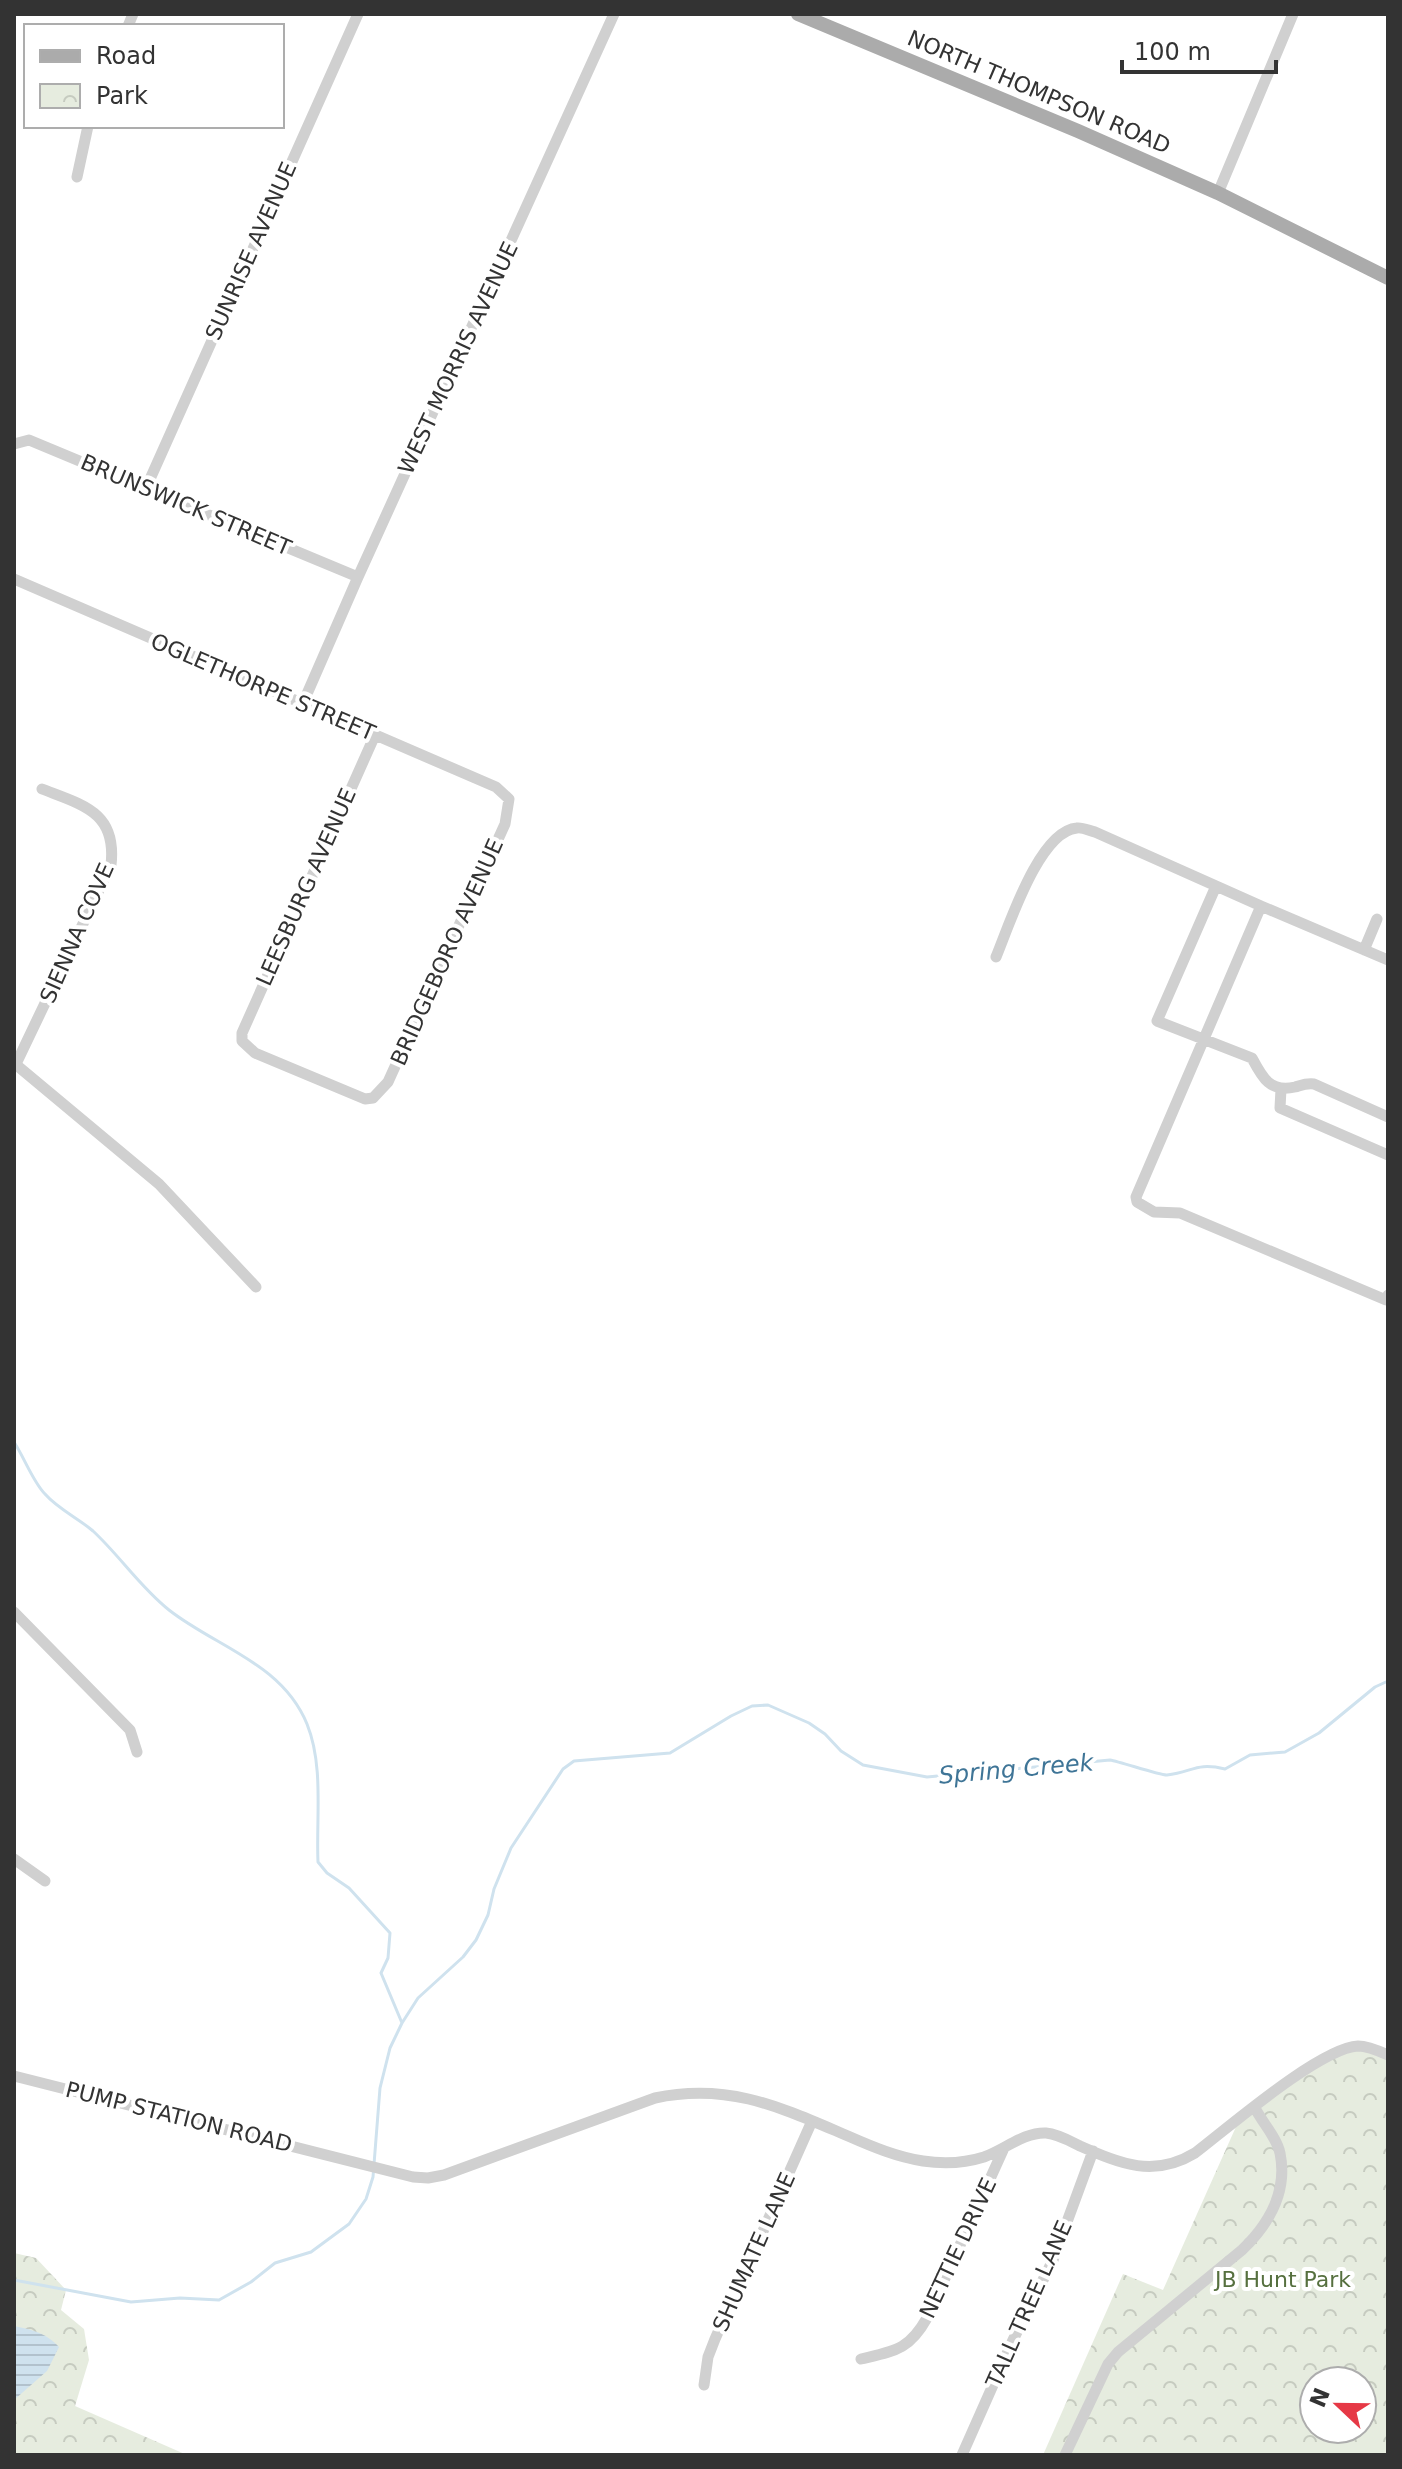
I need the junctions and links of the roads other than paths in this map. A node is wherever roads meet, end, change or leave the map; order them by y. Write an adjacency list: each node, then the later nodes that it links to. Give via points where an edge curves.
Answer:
1 (358, 14): 10 (street, SUNRISE AVENUE)
2 (614, 14): 11 (street, WEST MORRIS AVENUE)
3 (798, 14): 7 (main road, NORTH THOMPSON ROAD)
4 (1293, 14): 7 (street)
5 (88, 128): 6 (street)
6 (77, 177)
7 (1218, 193): 8 (main road, NORTH THOMPSON ROAD)
8 (1388, 278)
9 (14, 444): 10 (street, BRUNSWICK STREET, via 29,440)
10 (146, 488): 11 (street, BRUNSWICK STREET)
11 (358, 577): 13 (street, WEST MORRIS AVENUE)
12 (14, 579): 13 (street, OGLETHORPE STREET)
13 (303, 703): 14 (street, OGLETHORPE STREET)
14 (375, 735): 16 (street, OGLETHORPE STREET, via 496,787); 26 (street, LEESBURG AVENUE, via 245,1023 242,1041 255,1053 355,1097)
15 (42, 789): 24 (street, SIENNA COVE, via 90,808 103,820 113,849 111,865)
16 (509, 799): 26 (street, BRIDGEBORO AVENUE, via 505,824 388,1082)
17 (1216, 886): 18 (street); 21 (street, via 1095,832 1077,828 1061,833 1040,857); 23 (street, via 1157,1021)
18 (1261, 906): 20 (street); 23 (street)
19 (1377, 919): 20 (street)
20 (1364, 950): 22 (street)
21 (996, 957)
22 (1388, 960)
23 (1204, 1039): 25 (street, via 1252,1058 1262,1078); 30 (street, via 1137,1202 1154,1212 1180,1213)
24 (15, 1064): 29 (street, via 159,1184)
25 (1281, 1089): 27 (street, via 1314,1084); 28 (street, via 1280,1108)
26 (373, 1098)
27 (1388, 1117)
28 (1388, 1155)
29 (256, 1287)
30 (1387, 1298)
31 (14, 1612): 32 (street, via 130,1730)
32 (137, 1752)
33 (14, 1859): 34 (street)
34 (45, 1881)
35 (1388, 2055): 37 (street, PUMP STATION ROAD, via 1360,2046 1342,2049 1317,2061)
36 (14, 2076): 38 (street, PUMP STATION ROAD, via 428,2178 681,2092 748,2097)
37 (1255, 2108): 40 (street, PUMP STATION ROAD, via 1195,2153 1162,2167 1140,2167); 44 (street, via 1280,2151 1274,2211 1242,2250 1118,2352)
38 (812, 2121): 39 (street, PUMP STATION ROAD, via 878,2149 928,2162 983,2157); 42 (street, SHUMATE LANE, via 715,2339)
39 (1004, 2148): 40 (street, PUMP STATION ROAD, via 1046,2133); 41 (street, NETTIE DRIVE, via 915,2339 904,2348)
40 (1093, 2151): 43 (street, TALL TREE LANE, via 1053,2260)
41 (861, 2359)
42 (704, 2385)
43 (962, 2455)
44 (1065, 2455)

